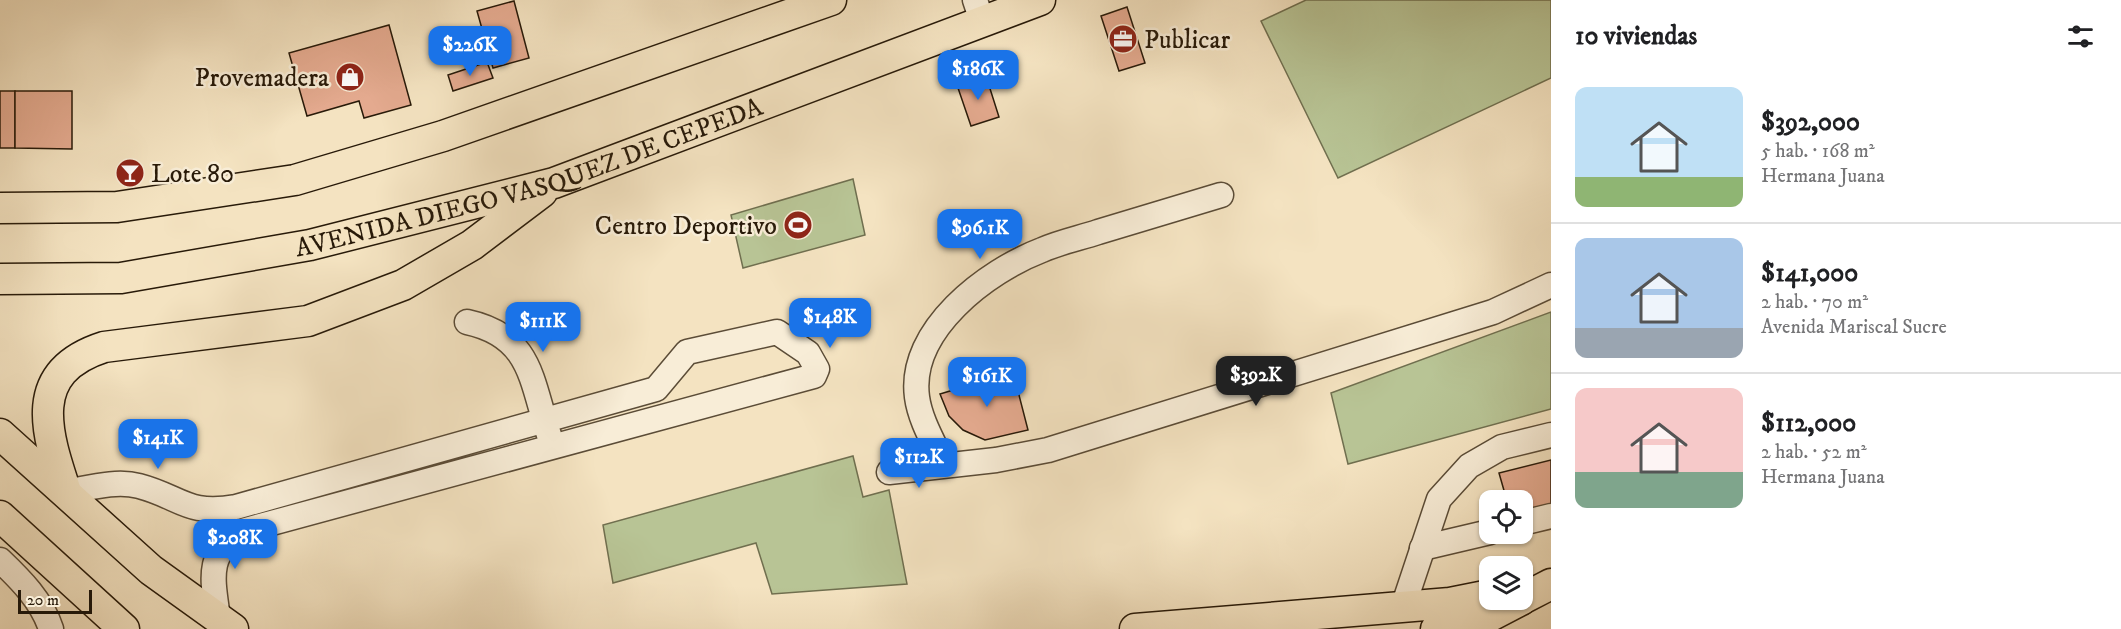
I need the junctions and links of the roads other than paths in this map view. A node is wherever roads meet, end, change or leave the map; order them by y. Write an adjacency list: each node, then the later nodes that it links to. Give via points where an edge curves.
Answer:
1 (831, 0): 6 (main road, via 443,136 295,180 117,207)
2 (1040, 0): 3 (main road, AVENIDA DIEGO VASQUEZ DE CEPEDA)
3 (979, 11): 4 (main road, AVENIDA DIEGO VASQUEZ DE CEPEDA)
4 (554, 183): 7 (main road, AVENIDA DIEGO VASQUEZ DE CEPEDA, via 310,245 145,274 121,278); 21 (main road, via 472,244 403,285 308,321 104,347 83,356 57,380 46,404 51,446)
5 (1221, 195): 17 (street, via 1041,250 976,288 951,311 930,338 918,369 917,396)
6 (0, 208)
7 (0, 279)
8 (1551, 285): 17 (street, via 1493,312 1048,450)
9 (467, 322): 12 (street, via 500,332 512,341 532,376)
10 (656, 389): 11 (street); 11 (street, via 687,352 777,332 808,353 817,369 814,376); 12 (street)
11 (663, 418): 15 (street)
12 (544, 420): 15 (street); 16 (street)
13 (0, 434): 21 (main road)
14 (1551, 435): 27 (street, via 1502,447 1469,466 1439,499)
15 (553, 446): 19 (street)
16 (440, 450): 19 (street); 20 (street)
17 (944, 465): 18 (street)
18 (889, 472)
19 (444, 476): 22 (street)
20 (311, 486): 21 (street, via 224,510 183,505 138,485 114,483); 22 (street)
21 (66, 492): 35 (main road, via 151,570)
22 (316, 511): 35 (street, via 242,531 222,545 213,569)
23 (0, 516): 37 (main road)
24 (1551, 516): 25 (street)
25 (1533, 520)
26 (1479, 535): 27 (street)
27 (1422, 548): 33 (street)
28 (0, 560): 36 (street, via 21,580)
29 (1551, 583): 30 (main road); 31 (main road)
30 (1533, 586)
31 (1533, 593)
32 (1479, 597): 33 (main road)
33 (1403, 607): 38 (main road)
34 (1501, 610): 39 (main road, via 1475,624)
35 (225, 623)
36 (51, 629)
37 (124, 629)
38 (1135, 629)
39 (1436, 629)

